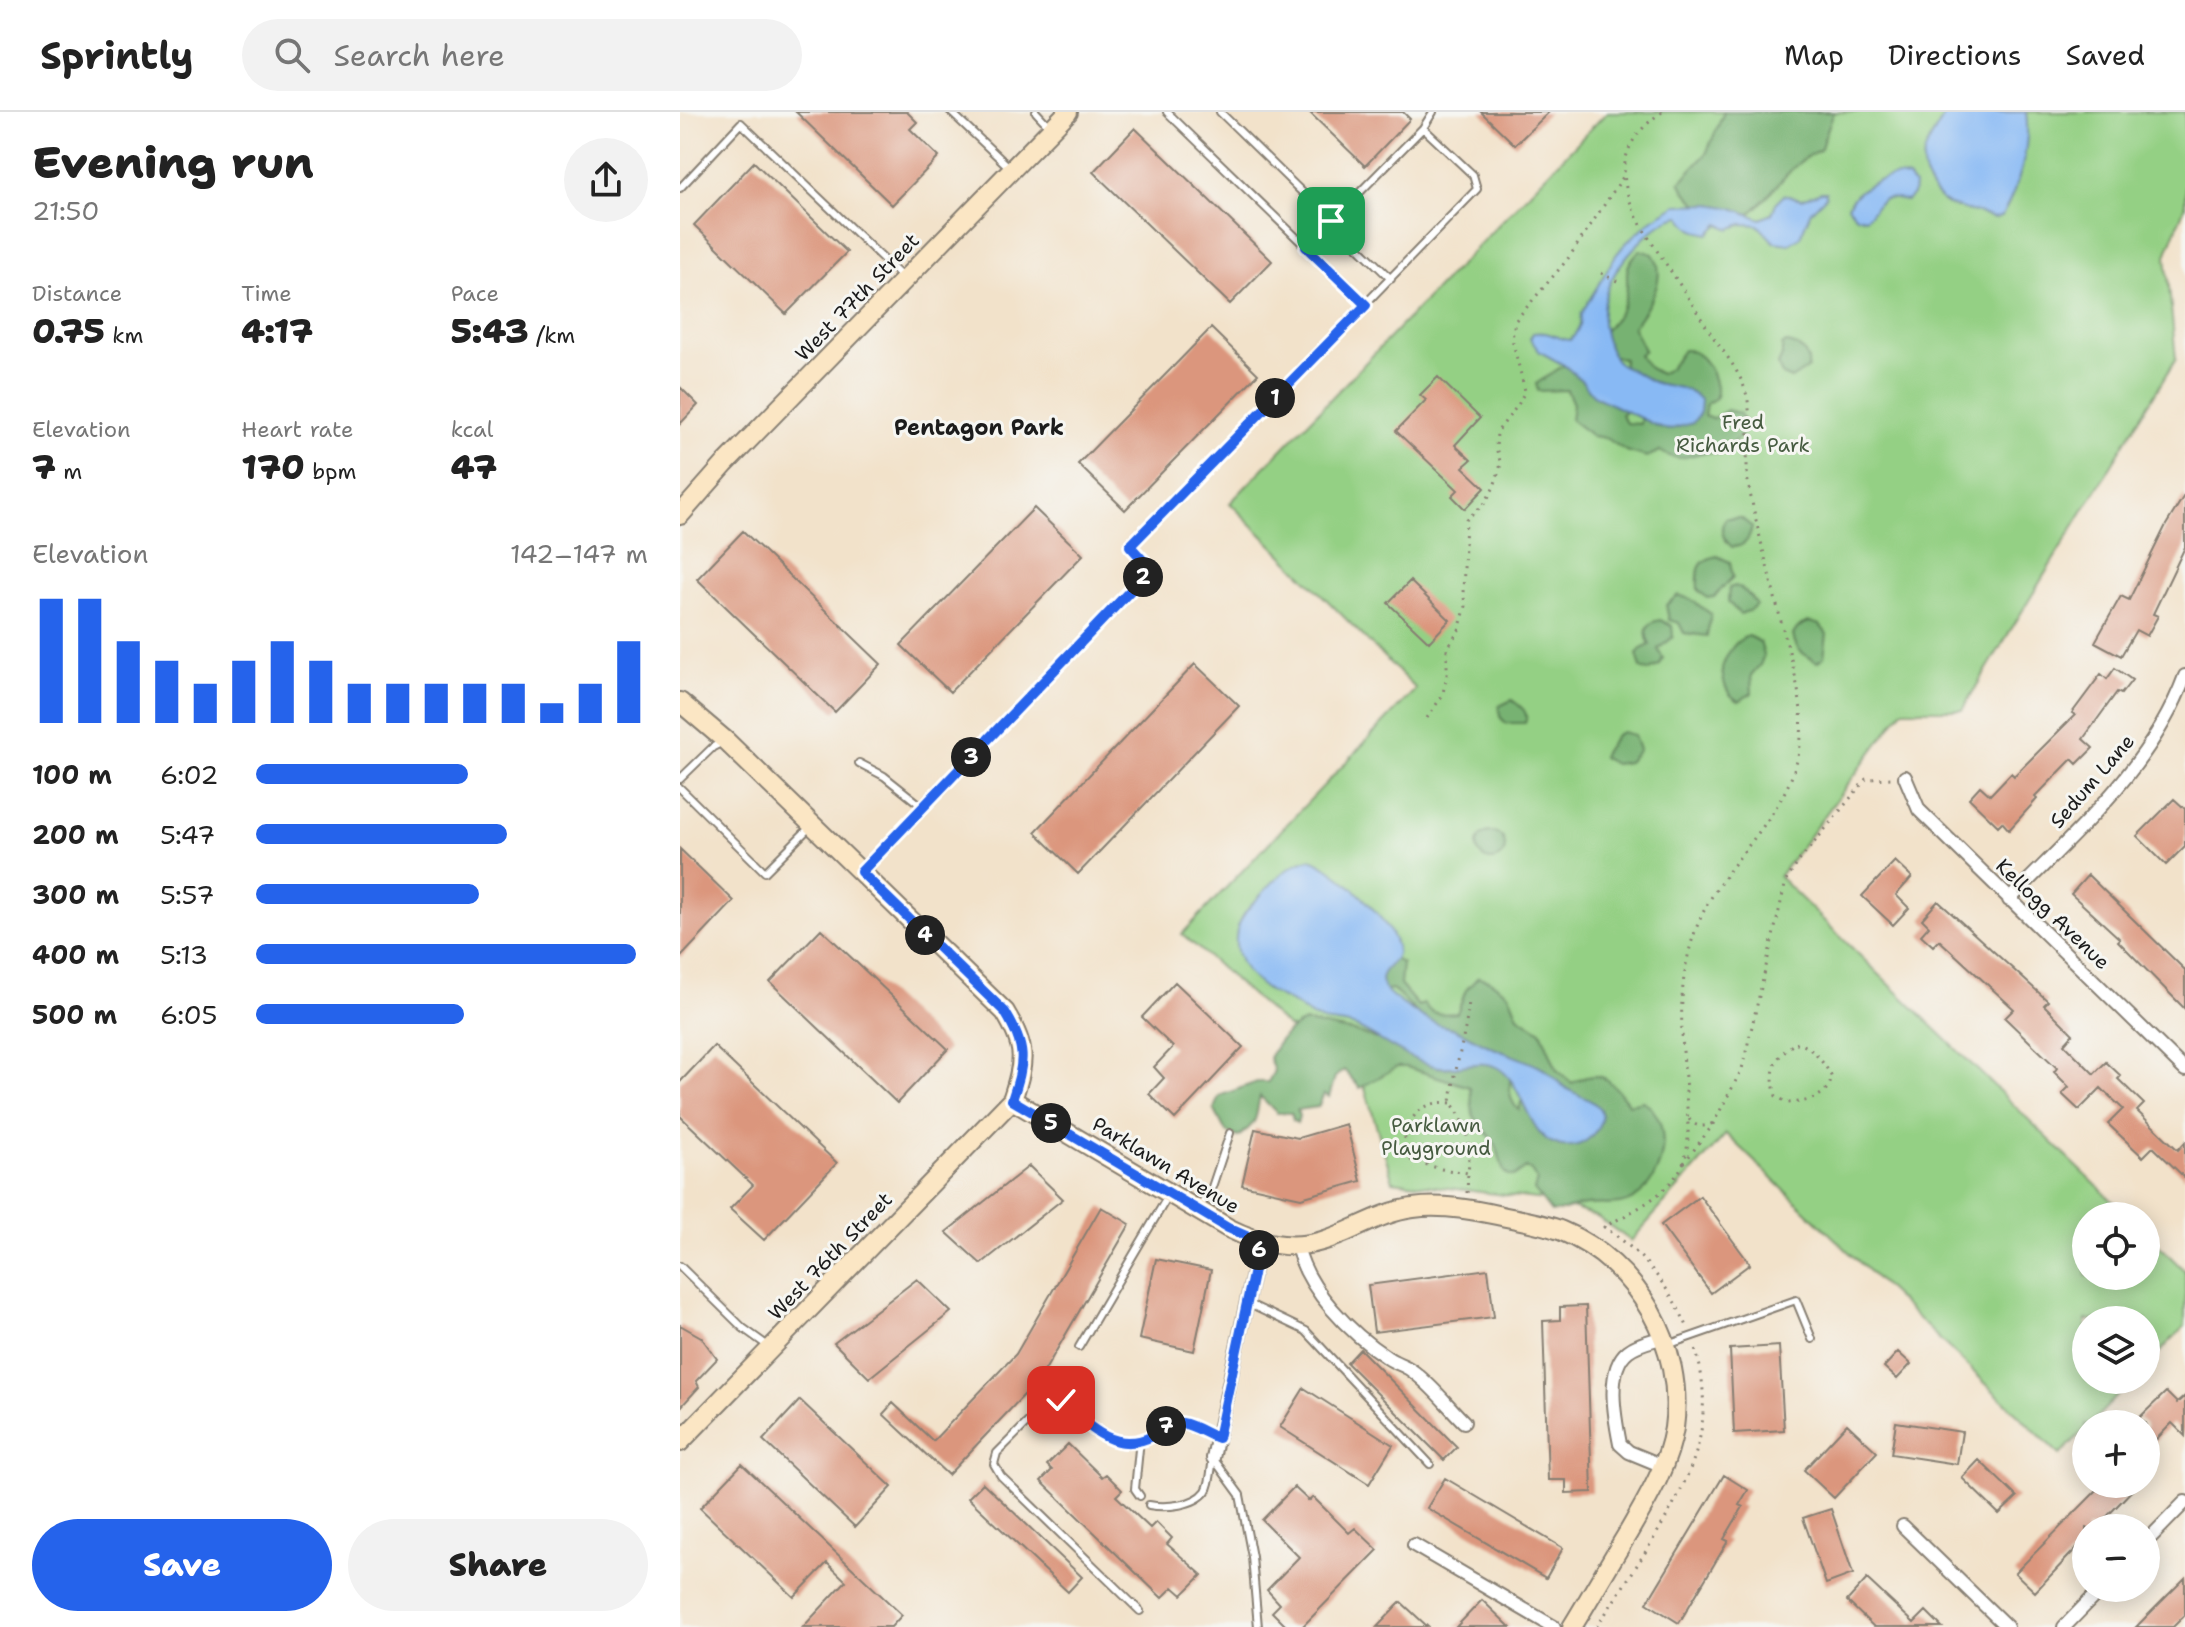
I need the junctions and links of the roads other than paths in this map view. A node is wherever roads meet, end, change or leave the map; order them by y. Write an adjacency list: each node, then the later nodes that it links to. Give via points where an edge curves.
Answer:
1 (951, 112): 9 (lane)
2 (1036, 112): 7 (lane)
3 (1068, 112): 7 (street, West 77th Street)
4 (1167, 112): 12 (lane)
5 (1220, 112): 11 (lane)
6 (1433, 112): 8 (lane)
7 (1052, 128): 9 (street, West 77th Street)
8 (1423, 128): 11 (lane); 14 (lane, via 1473,175 1477,189)
9 (1012, 170): 13 (street, West 77th Street)
10 (680, 188): 13 (lane, via 741,123)
11 (1331, 221): 12 (lane); 14 (lane)
12 (1306, 247): 15 (lane)
13 (905, 279): 16 (street, West 77th Street)
14 (1391, 279): 15 (lane)
15 (1366, 305): 24 (lane, via 1130,546 1151,569)
16 (680, 515)
17 (2185, 676): 27 (street, Sedum Lane, via 2172,710 2120,786)
18 (680, 702): 19 (street)
19 (726, 741): 22 (lane); 25 (street)
20 (859, 763): 24 (lane)
21 (1905, 777): 27 (street, Kellogg Avenue, via 1919,810)
22 (680, 779)
23 (680, 788): 25 (lane, via 765,872)
24 (923, 807): 26 (lane)
25 (812, 825): 26 (street)
26 (861, 872): 29 (street, via 1005,1012 1020,1037 1022,1068)
27 (2009, 900): 28 (street, Kellogg Avenue)
28 (2185, 1070)
29 (1012, 1100): 31 (street, Parklawn Avenue); 40 (street, West 76th Street)
30 (1230, 1133): 32 (lane, via 1212,1187)
31 (1170, 1193): 32 (street, Parklawn Avenue); 39 (lane)
32 (1198, 1210): 33 (street, Parklawn Avenue)
33 (1260, 1242): 34 (street, Parklawn Avenue); 36 (street)
34 (1297, 1245): 38 (street, Parklawn Avenue, via 1412,1208 1449,1207 1529,1222 1562,1231 1620,1270 1642,1296); 41 (street, via 1306,1274 1332,1307 1369,1345 1411,1370)
35 (680, 1266): 40 (lane)
36 (1247, 1303): 42 (street); 46 (lane, via 1306,1331)
37 (1812, 1339): 38 (lane, via 1796,1300)
38 (1665, 1341): 47 (street, Parklawn Avenue, via 1676,1393 1674,1429); 47 (street, via 1625,1353 1614,1379 1620,1444)
39 (1079, 1347)
40 (771, 1348): 44 (street, West 76th Street)
41 (1464, 1422)
42 (1218, 1438): 43 (lane, via 1181,1422); 45 (street)
43 (1140, 1439): 48 (lane, via 1135,1489); 55 (lane, via 1105,1439 1061,1400 1051,1399 997,1453 994,1464)
44 (680, 1442)
45 (1213, 1458): 50 (lane, via 1206,1490 1196,1499); 57 (lane, via 1240,1495)
46 (1430, 1464)
47 (1663, 1466): 58 (street, Parklawn Avenue)
48 (1140, 1496)
49 (2185, 1502): 52 (street)
50 (1149, 1505)
51 (1903, 1526): 59 (street)
52 (2160, 1528)
53 (1414, 1545): 56 (street)
54 (2088, 1602): 60 (street)
55 (1140, 1611)
56 (1547, 1625)
57 (1258, 1627)
58 (1572, 1627)
59 (2007, 1627)
60 (2064, 1627)

